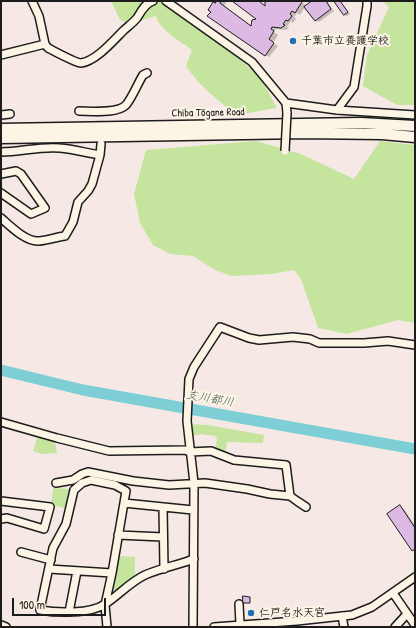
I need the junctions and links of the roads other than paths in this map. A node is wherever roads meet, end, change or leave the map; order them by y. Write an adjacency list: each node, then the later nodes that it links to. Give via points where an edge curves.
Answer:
1 (32, 1): 5 (street)
2 (153, 1): 5 (street, via 106,49 87,61 75,62)
3 (166, 1): 8 (street, via 252,62)
4 (367, 1): 9 (street, via 354,87)
5 (45, 44): 6 (street)
6 (1, 55)
7 (147, 73): 10 (street, via 143,75 127,104 122,108 116,111)
8 (286, 103): 9 (street); 19 (street, bridge)
9 (337, 110): 13 (street)
10 (79, 111)
11 (1, 114): 12 (street)
12 (10, 114)
13 (415, 115)
14 (415, 126): 15 (highway, Chiba Tōgane Road, via 361,123)
15 (1, 129)
16 (415, 136): 17 (highway, Chiba Tōgane Road, via 304,133)
17 (1, 138)
18 (101, 144): 21 (street)
19 (285, 151)
20 (1, 152): 21 (street, via 60,148)
21 (100, 155): 24 (street, via 92,184 78,202 73,222 65,236 38,241 25,237)
22 (1, 174): 23 (street, via 16,171 21,174 45,208 31,214)
23 (1, 193)
24 (1, 218)
25 (415, 345): 27 (street, via 388,341 319,343 293,338 259,340 220,328 189,378 187,421)
26 (1, 422): 27 (street, via 109,451)
27 (190, 452): 29 (street); 30 (street, via 211,451 234,460 286,465)
28 (56, 483): 29 (street, via 69,482 88,472 169,485)
29 (194, 483): 30 (street); 35 (street)
30 (290, 496): 34 (street)
31 (1, 501): 36 (street, via 50,507 44,529 7,518)
32 (124, 503): 33 (street); 37 (street); 41 (street, via 126,491 115,485 92,480 82,483 74,490 66,524)
33 (163, 507): 35 (street); 38 (street)
34 (306, 507)
35 (193, 510): 40 (street)
36 (1, 519)
37 (118, 535): 38 (street); 45 (street)
38 (163, 537): 43 (street)
39 (21, 552): 41 (street)
40 (194, 559): 43 (street); 60 (street)
41 (51, 560): 42 (street)
42 (49, 569): 44 (street); 50 (street, via 40,610)
43 (164, 569): 49 (street, via 145,575 130,584)
44 (76, 571): 45 (street); 50 (street)
45 (112, 573): 49 (street)
46 (415, 577): 47 (street)
47 (393, 593): 51 (street); 52 (street, via 362,612)
48 (240, 604): 53 (street)
49 (105, 605): 50 (street, via 96,609); 59 (street)
50 (69, 612)
51 (407, 614): 57 (street); 63 (street)
52 (342, 616): 54 (street); 62 (street)
53 (240, 624): 56 (street); 61 (street)
54 (297, 624): 56 (street)
55 (1, 625): 58 (street)
56 (261, 625)
57 (415, 625)
58 (6, 627)
59 (107, 627)
60 (193, 627)
61 (214, 627)
62 (344, 627)
63 (395, 627)

